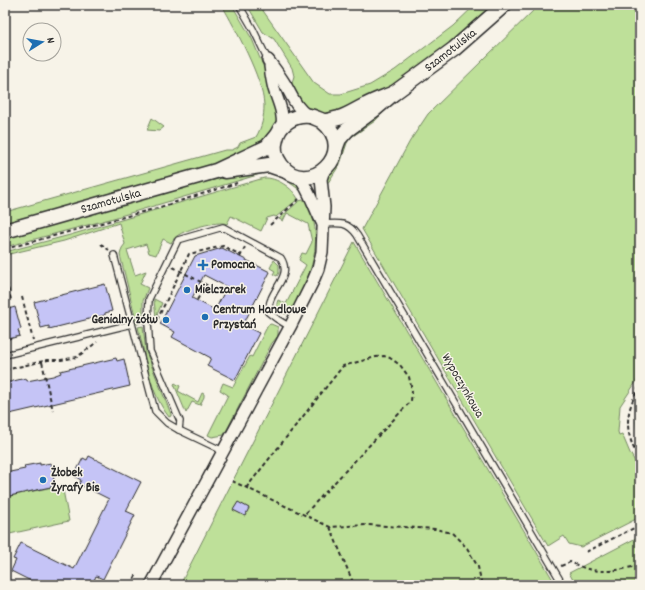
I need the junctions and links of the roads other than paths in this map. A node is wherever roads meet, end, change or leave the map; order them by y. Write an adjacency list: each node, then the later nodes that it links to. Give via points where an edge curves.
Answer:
1 (239, 5): 3 (lane, via 254,29)
2 (504, 5): 4 (street, Szamotulska, via 454,49)
3 (268, 60): 5 (street, via 295,105); 7 (street, via 283,117)
4 (394, 93): 6 (street, Szamotulska, via 345,116); 8 (street, Szamotulska, via 347,130)
5 (308, 116): 6 (street); 7 (street, via 292,119)
6 (322, 121): 8 (street, via 330,129)
7 (279, 131): 10 (street, Szamotulska, via 267,147); 11 (street, via 274,148 275,154 280,164)
8 (336, 147): 9 (street, via 334,157)
9 (324, 170): 11 (street, via 314,176); 12 (street, via 321,179 324,207)
10 (216, 171): 11 (street, Szamotulska, via 269,165); 13 (street, Szamotulska)
11 (293, 174): 12 (street, via 304,183)
12 (322, 224): 16 (street, via 322,252 318,269); 21 (lane, Wypoczynkowa, via 345,224 358,235)
13 (5, 231)
14 (114, 255): 15 (lane)
15 (132, 324): 17 (lane); 18 (lane, via 155,411)
16 (290, 327): 18 (lane, via 268,312 270,300 285,273 285,265 281,258 222,227 178,240 149,299 148,322 150,351 180,421); 19 (street)
17 (5, 355)
18 (179, 430): 19 (lane)
19 (223, 451): 20 (street)
20 (151, 585)
21 (563, 585)

